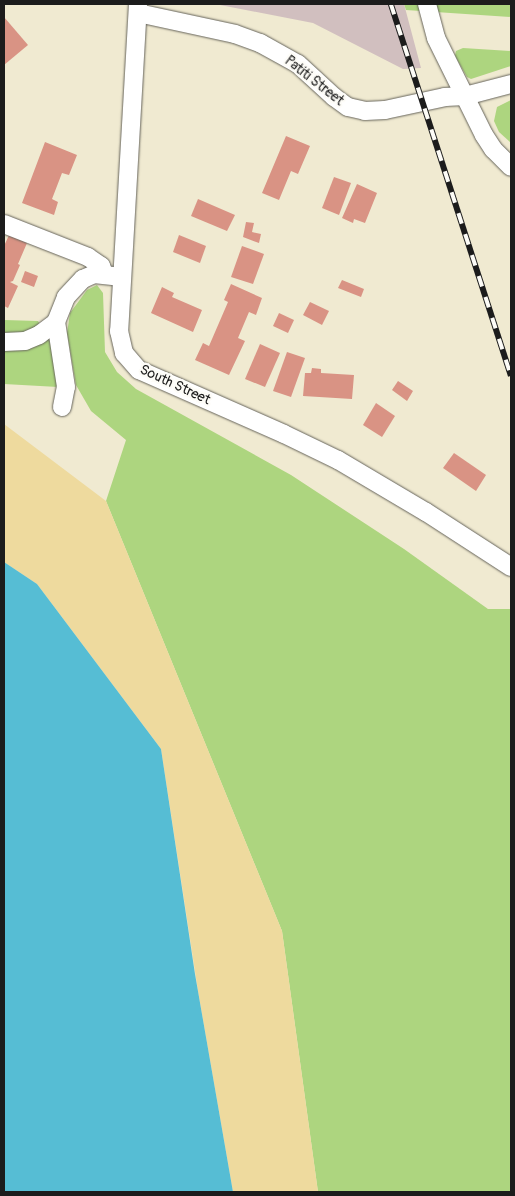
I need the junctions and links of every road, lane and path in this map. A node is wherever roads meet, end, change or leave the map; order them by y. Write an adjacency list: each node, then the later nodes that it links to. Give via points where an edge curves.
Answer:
1 (426, 4): 4 (street, via 436,38)
2 (138, 8): 4 (street, Patiti Street, via 260,43 298,64 348,107 365,111 384,110); 8 (street, South Street)
3 (511, 84): 4 (street, Patiti Street)
4 (465, 96): 5 (street, via 493,149)
5 (511, 167)
6 (4, 224): 7 (street, via 88,257 101,266)
7 (104, 274): 8 (street); 9 (street, via 83,278 72,288)
8 (122, 277): 12 (street, South Street, via 120,343 130,362 139,370 338,460)
9 (56, 322): 10 (street, via 38,335); 11 (street, via 66,387)
10 (4, 342)
11 (62, 407)
12 (511, 567)

